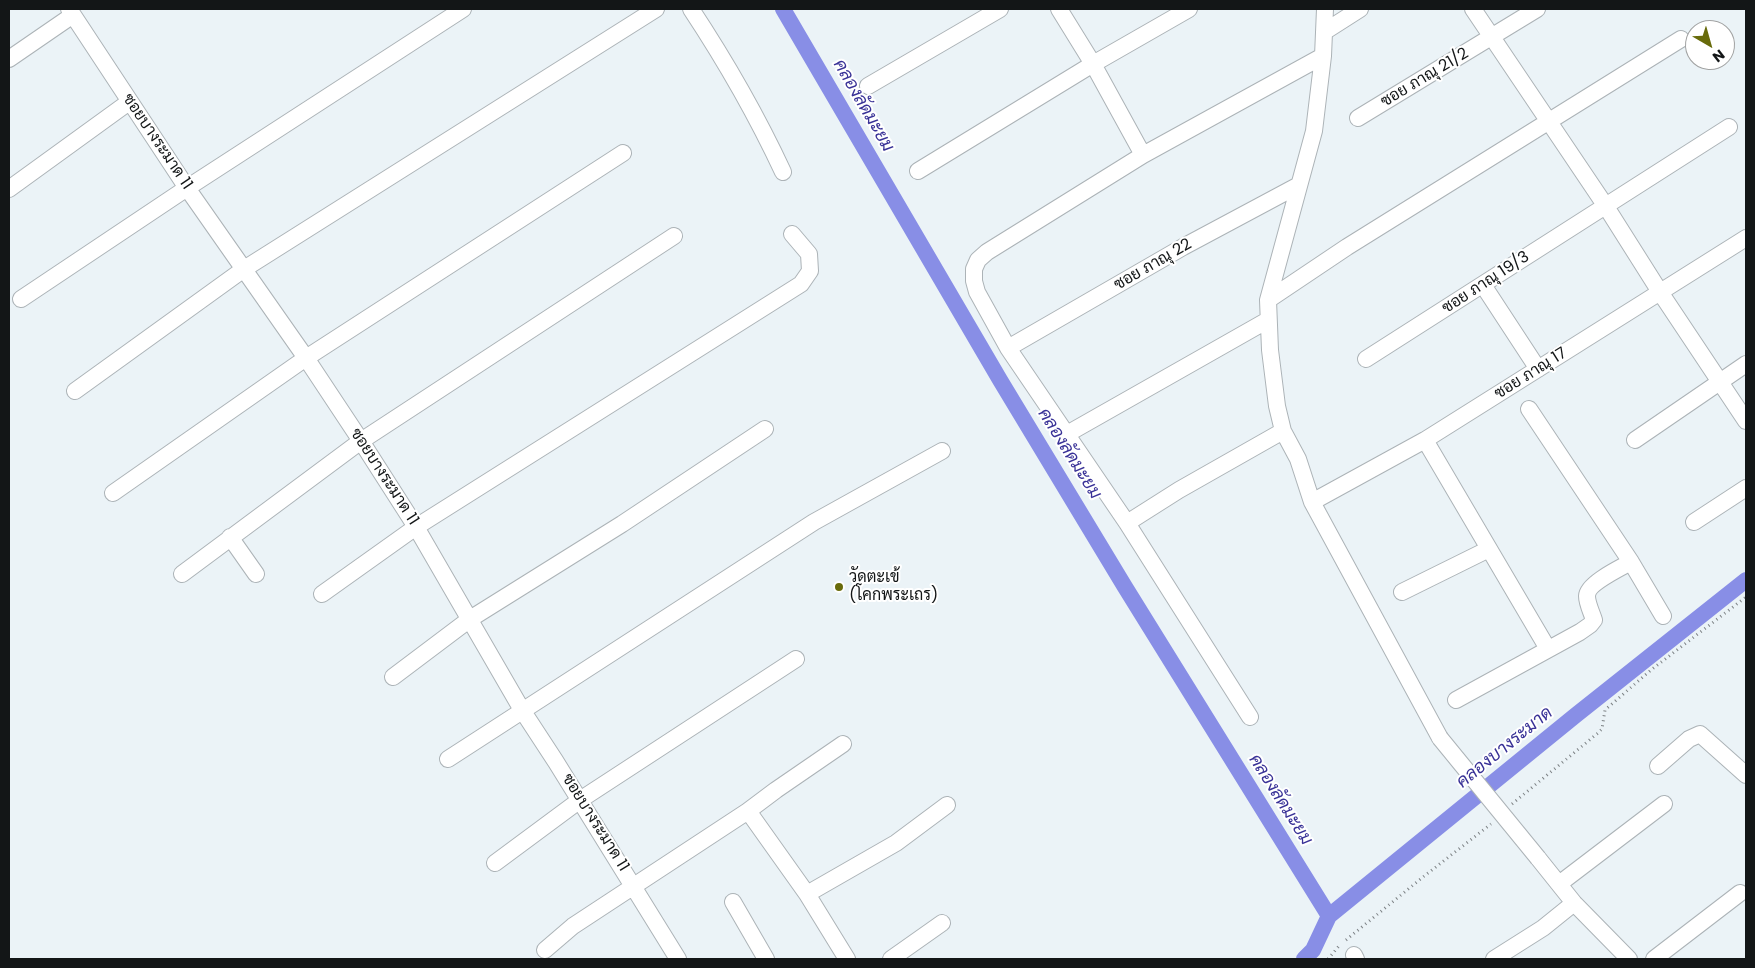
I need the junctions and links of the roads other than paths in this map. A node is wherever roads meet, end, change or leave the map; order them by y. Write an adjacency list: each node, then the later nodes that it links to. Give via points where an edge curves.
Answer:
1 (463, 9): 28 (street)
2 (656, 9): 34 (street)
3 (691, 9): 26 (street, via 758,119)
4 (1000, 9): 18 (street)
5 (1059, 9): 17 (street)
6 (1189, 9): 17 (street)
7 (1325, 9): 12 (street)
8 (1360, 9): 12 (street)
9 (1473, 9): 13 (street)
10 (1537, 9): 13 (street, ซอย ภาณุ 21/2)
11 (71, 12): 16 (street); 19 (street, ซอยบางระมาด 11)
12 (1324, 32): 15 (street)
13 (1492, 38): 20 (street, ซอย ภาณุ 21/2); 21 (street)
14 (1681, 39): 21 (street)
15 (1323, 56): 24 (street); 27 (street, via 1314,131)
16 (9, 60)
17 (1093, 64): 24 (street); 25 (street)
18 (868, 86)
19 (129, 102): 28 (street, ซอยบางระมาด 11); 29 (street)
20 (1358, 118)
21 (1548, 122): 30 (street); 38 (street)
22 (1729, 128): 30 (street, ซอย ภาณุ 19/3)
23 (623, 153): 41 (street)
24 (1143, 155): 40 (street, via 978,260 974,268 977,292)
25 (918, 171)
26 (783, 172)
27 (1299, 184): 38 (street); 40 (street, ซอย ภาณุ 22)
28 (187, 188): 34 (street, ซอยบางระมาด 11); 37 (street)
29 (9, 189)
30 (1605, 205): 35 (street, ซอย ภาณุ 19/3); 36 (street)
31 (792, 234): 61 (street, via 809,254 810,271 801,284)
32 (674, 236): 54 (street)
33 (1746, 238): 36 (street, ซอย ภาณุ 17)
34 (244, 270): 41 (street, ซอยบางระมาด 11); 46 (street)
35 (1483, 285): 42 (street, ซอย ภาณุ 19/3); 44 (street)
36 (1660, 292): 44 (street, ซอย ภาณุ 17); 45 (street)
37 (21, 299)
38 (1268, 300): 39 (street)
39 (1268, 320): 50 (street, via 1277,406); 51 (street)
40 (1008, 348): 51 (street)
41 (306, 358): 54 (street, ซอยบางระมาด 11); 57 (street)
42 (1366, 359)
43 (1746, 364): 45 (street)
44 (1538, 369): 52 (street, ซอย ภาณุ 17)
45 (1719, 382): 48 (street); 53 (street)
46 (75, 391)
47 (1529, 409): 64 (street)
48 (1746, 421)
49 (765, 429): 70 (street)
50 (1283, 431): 58 (street, via 1298,458); 60 (street)
51 (1066, 434): 60 (street)
52 (1425, 440): 58 (street, ซอย ภาณุ 17); 63 (street)
53 (1635, 440)
54 (361, 441): 61 (street, ซอยบางระมาด 11); 62 (street)
55 (942, 451): 75 (street, via 814,522)
56 (1746, 488): 59 (street)
57 (113, 493)
58 (1312, 502): 86 (street, bridge, via 1440,738)
59 (1694, 522)
60 (1127, 523): 76 (street)
61 (416, 527): 68 (street); 70 (street, ซอยบางระมาด 11)
62 (230, 537): 65 (street); 66 (street)
63 (1488, 549): 67 (street); 71 (street)
64 (1631, 562): 69 (street); 71 (street, via 1588,590 1587,598 1594,620 1590,625)
65 (182, 574)
66 (256, 574)
67 (1402, 592)
68 (322, 594)
69 (1663, 616)
70 (470, 619): 73 (street); 75 (street, ซอยบางระมาด 11)
71 (1548, 649): 74 (street)
72 (796, 659): 81 (street)
73 (392, 677)
74 (1456, 700)
75 (522, 710): 78 (street); 81 (street, ซอยบางระมาด 11)
76 (1250, 717)
77 (843, 744): 84 (street)
78 (448, 759)
79 (1658, 766): 80 (street, via 1688,739 1700,734)
80 (1746, 775)
81 (580, 800): 85 (street); 87 (street, ซอยบางระมาด 11)
82 (1664, 804): 86 (street)
83 (947, 805): 88 (street, via 896,843)
84 (748, 811): 87 (street); 88 (street)
85 (495, 863)
86 (1559, 884): 91 (street)
87 (634, 885): 93 (street, via 573,926); 94 (street, ซอยบางระมาด 11)
88 (807, 894): 96 (street)
89 (1740, 894): 100 (street)
90 (733, 902): 95 (street)
91 (1574, 902): 98 (street, via 1542,928); 99 (street)
92 (942, 923): 97 (street)
93 (545, 950)
94 (678, 959)
95 (766, 959)
96 (847, 959)
97 (891, 959)
98 (1494, 959)
99 (1629, 959)
100 (1654, 959)

